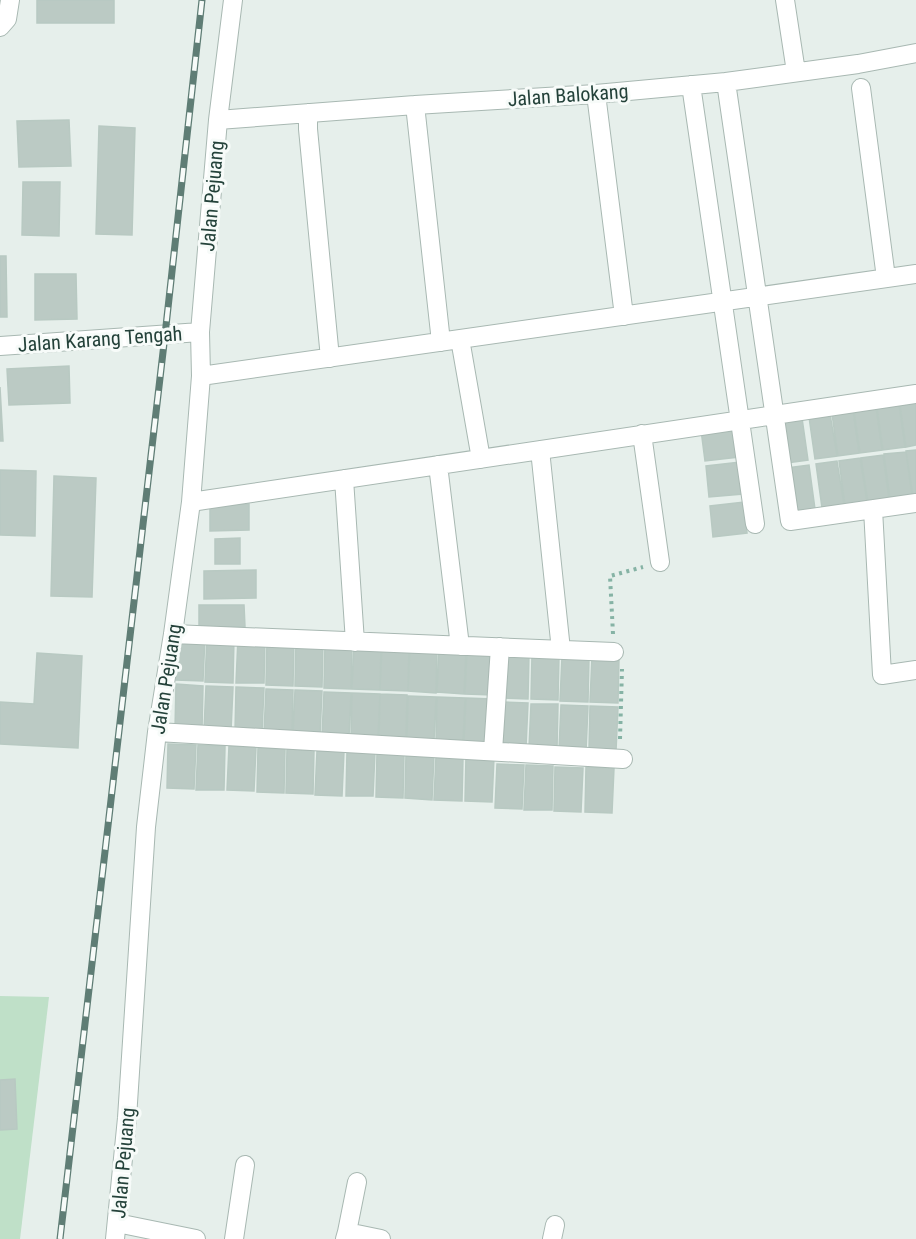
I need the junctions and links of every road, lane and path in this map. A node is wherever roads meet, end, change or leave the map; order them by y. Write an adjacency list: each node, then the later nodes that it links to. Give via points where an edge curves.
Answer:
1 (10, 0): 4 (street, via 7,19)
2 (233, 0): 13 (street, Jalan Pejuang)
3 (785, 0): 6 (street)
4 (0, 27)
5 (916, 53): 6 (street, Jalan Balokang)
6 (796, 72): 7 (street, Jalan Balokang)
7 (726, 82): 8 (street, Jalan Balokang); 16 (street)
8 (691, 85): 10 (street, Jalan Balokang); 17 (street)
9 (861, 88): 15 (street)
10 (596, 94): 11 (street, Jalan Balokang); 18 (street)
11 (415, 105): 12 (street, Jalan Balokang); 21 (street)
12 (308, 113): 13 (street, Jalan Balokang); 23 (street)
13 (218, 120): 19 (street, Jalan Pejuang)
14 (916, 274): 15 (street)
15 (886, 278): 16 (street)
16 (757, 297): 17 (street); 26 (street)
17 (723, 302): 18 (street); 27 (street)
18 (624, 316): 20 (street)
19 (200, 332): 22 (street, Jalan Karang Tengah); 24 (street, Jalan Pejuang)
20 (460, 339): 21 (street); 30 (street)
21 (441, 342): 23 (street)
22 (0, 346)
23 (330, 358): 24 (street)
24 (201, 376): 33 (street, Jalan Pejuang)
25 (916, 394): 26 (street)
26 (774, 415): 27 (street); 35 (street, via 790,521)
27 (740, 420): 28 (street); 36 (street)
28 (642, 434): 29 (street); 37 (street)
29 (540, 450): 30 (street); 42 (street)
30 (481, 459): 31 (street)
31 (438, 465): 32 (street); 40 (street)
32 (344, 479): 33 (street); 39 (street)
33 (191, 502): 38 (street, Jalan Pejuang)
34 (916, 503): 35 (street)
35 (873, 509): 44 (street, via 882,675)
36 (755, 524)
37 (660, 562)
38 (173, 634): 39 (street); 45 (street, Jalan Pejuang)
39 (356, 642): 40 (street)
40 (460, 646): 41 (street)
41 (500, 647): 42 (street); 46 (street)
42 (561, 650): 43 (street)
43 (614, 652)
44 (916, 670)
45 (157, 732): 46 (street); 50 (street, Jalan Pejuang, via 146,827)
46 (493, 751): 47 (street)
47 (623, 759)
48 (245, 1165): 53 (street)
49 (357, 1182): 51 (street)
50 (116, 1231): 52 (street)
51 (346, 1235): 54 (street)
52 (196, 1239)
53 (234, 1239)
54 (381, 1239)

